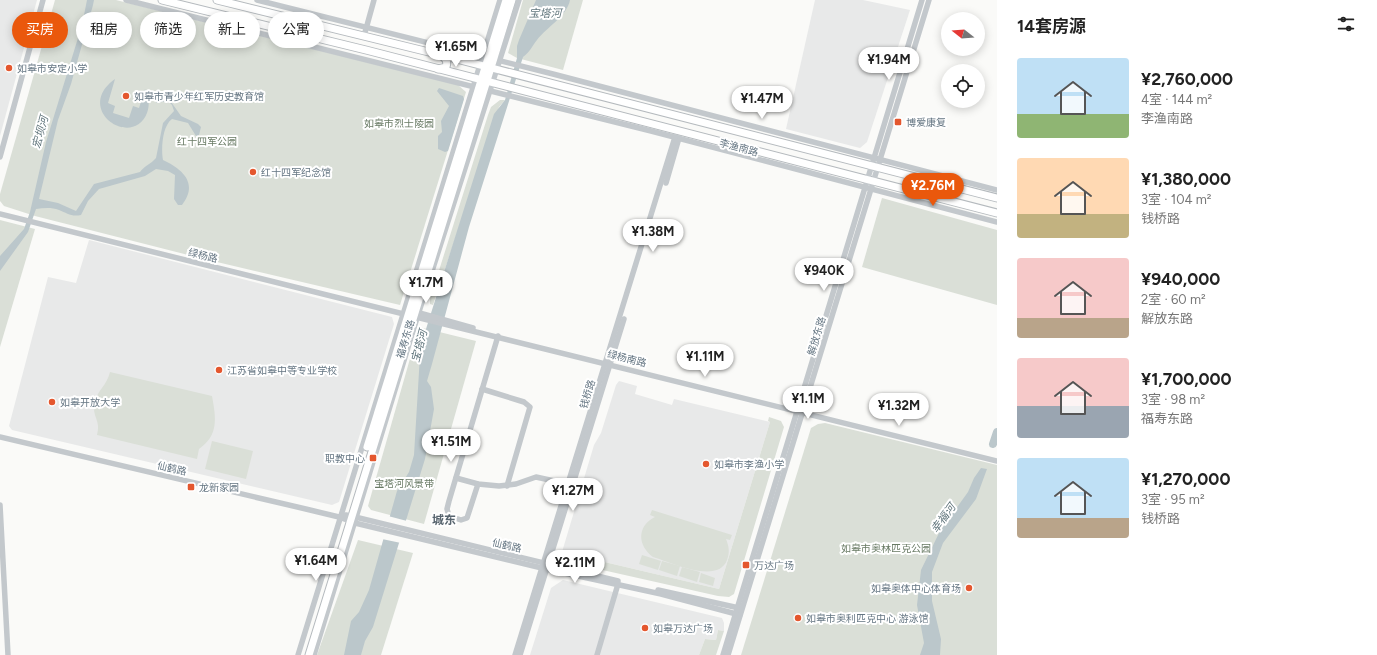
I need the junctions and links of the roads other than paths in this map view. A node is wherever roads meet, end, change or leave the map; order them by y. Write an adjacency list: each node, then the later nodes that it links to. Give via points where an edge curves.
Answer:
1 (43, 0): 24 (street)
2 (126, 0): 21 (street)
3 (162, 0): 18 (main road, 李渔南路)
4 (217, 0): 14 (main road, 李渔南路)
5 (257, 0): 13 (street)
6 (374, 0): 13 (street)
7 (500, 0): 16 (street)
8 (506, 0): 16 (main road, 福寿东路)
9 (512, 0): 16 (main road, 福寿东路)
10 (519, 0): 16 (street)
11 (922, 0): 25 (street, 解放东路)
12 (929, 0): 25 (street, 解放东路)
13 (366, 28): 14 (street); 16 (street)
14 (364, 36): 15 (main road, 李渔南路)
15 (441, 55): 17 (main road, 李渔南路); 18 (main road, via 447,59 446,67)
16 (491, 59): 17 (main road, 福寿东路); 17 (street); 25 (street)
17 (488, 68): 19 (main road, 李渔南路); 20 (main road, 福寿东路); 20 (street)
18 (436, 69): 20 (main road, 李渔南路)
19 (529, 78): 22 (main road, via 523,81); 26 (main road, 李渔南路)
20 (484, 81): 21 (main road, 福寿东路); 21 (street); 22 (main road, 李渔南路)
21 (482, 89): 23 (street); 34 (main road, 福寿东路); 34 (street)
22 (524, 91): 27 (main road, 李渔南路)
23 (678, 138): 28 (street); 36 (street, 钱桥路)
24 (0, 158)
25 (877, 159): 26 (street, 解放东路); 29 (street)
26 (874, 167): 27 (street, 解放东路); 30 (main road, 李渔南路)
27 (870, 180): 28 (street, 解放东路); 31 (main road, 李渔南路)
28 (868, 189): 33 (street); 38 (street, 解放东路)
29 (997, 190)
30 (997, 198)
31 (997, 213)
32 (0, 214): 34 (street, 绿杨路)
33 (997, 222)
34 (414, 315): 35 (street, 绿杨南路); 46 (main road, 福寿东路); 46 (street)
35 (498, 336): 36 (street, 绿杨南路); 37 (street)
36 (608, 363): 38 (street, 绿杨南路); 43 (street, 钱桥路); 47 (street, 钱桥路)
37 (482, 389): 41 (street); 44 (street, via 524,402 530,407)
38 (799, 411): 40 (street, 绿杨南路); 49 (street, 解放东路)
39 (0, 437): 46 (street, 仙鹤路)
40 (997, 461)
41 (456, 478): 42 (street); 42 (street, via 447,509 449,516 454,519 467,518)
42 (478, 484): 44 (street)
43 (568, 484): 44 (street, via 536,477); 47 (street, 钱桥路)
44 (507, 486)
45 (0, 505): 50 (street)
46 (349, 519): 47 (street, 仙鹤路); 51 (street); 52 (main road, 福寿东路); 53 (main road, 福寿东路); 54 (street)
47 (545, 566): 48 (street, 仙鹤路); 49 (street, 仙鹤路); 55 (street, 钱桥路); 56 (street, 钱桥路)
48 (618, 584): 49 (street, 仙鹤路); 57 (street)
49 (739, 611): 58 (street, 解放东路); 59 (street, 解放东路)
50 (8, 655)
51 (298, 655)
52 (304, 655)
53 (309, 655)
54 (314, 655)
55 (515, 655)
56 (520, 655)
57 (597, 655)
58 (723, 655)
59 (728, 655)

